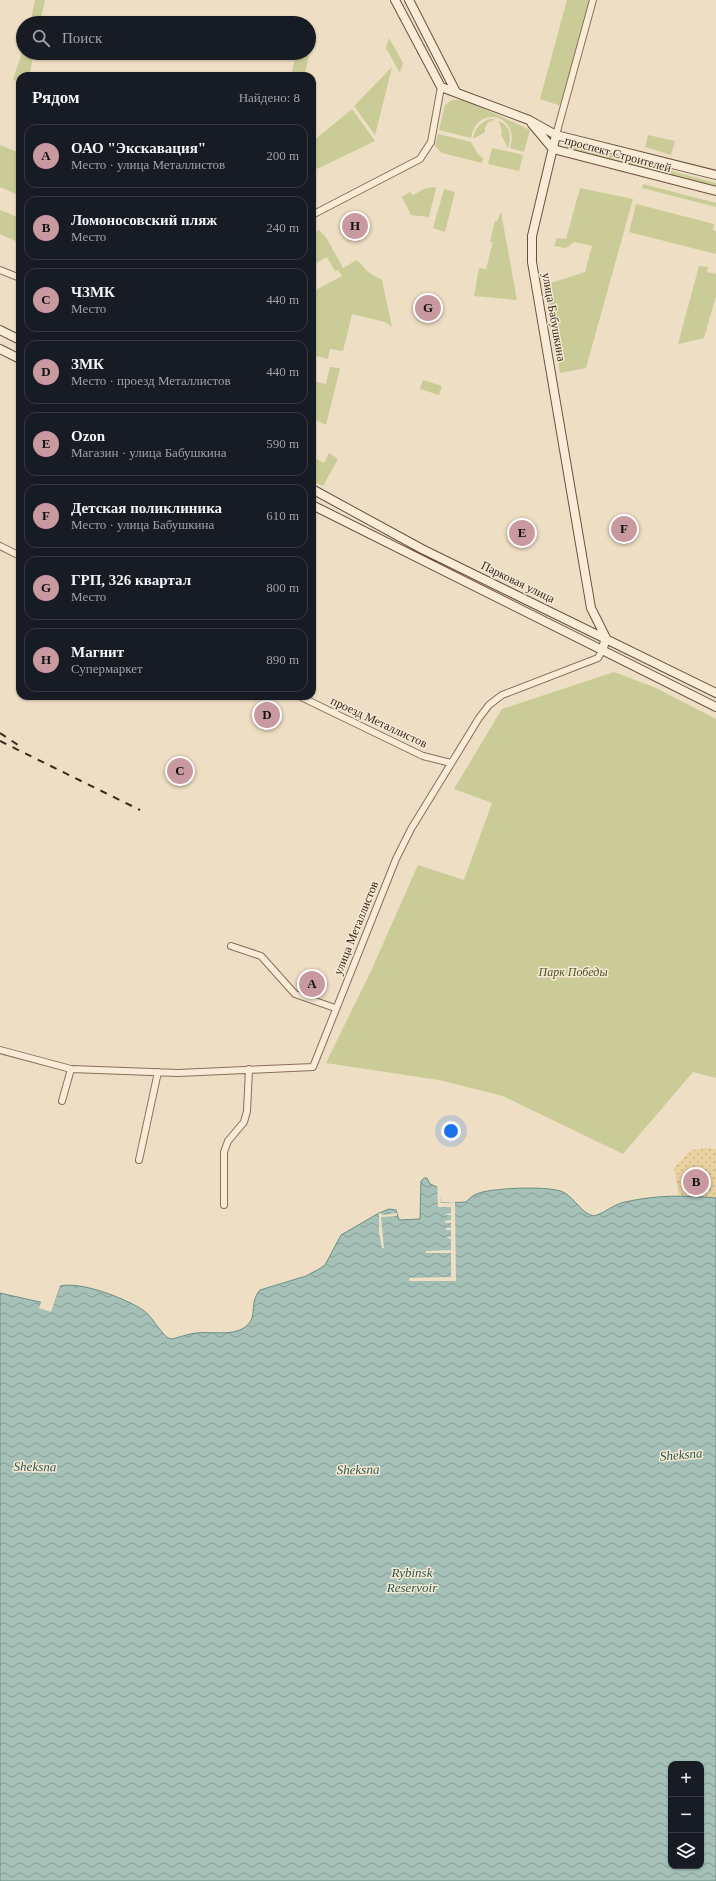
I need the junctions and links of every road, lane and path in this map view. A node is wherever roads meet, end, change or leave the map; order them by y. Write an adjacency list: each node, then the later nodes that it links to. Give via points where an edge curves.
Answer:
1 (395, 0): 4 (main road)
2 (409, 0): 5 (main road)
3 (593, 0): 7 (street, улица Бабушкина)
4 (441, 87): 5 (main road); 11 (street, via 430,142 420,159)
5 (456, 92): 6 (main road)
6 (529, 120): 7 (main road, проспект Строителей); 8 (main road, проспект Строителей)
7 (556, 135): 8 (main road, улица Бабушкина); 9 (main road, проспект Строителей)
8 (553, 148): 10 (main road, проспект Строителей); 22 (main road, улица Бабушкина, via 532,236 532,262 591,608)
9 (716, 176)
10 (716, 191)
11 (316, 213)
12 (0, 270): 13 (street)
13 (16, 276)
14 (0, 330): 15 (main road)
15 (16, 338)
16 (0, 349): 17 (main road)
17 (16, 357)
18 (316, 491): 22 (main road, Парковая улица, via 422,549)
19 (316, 507): 23 (main road, Парковая улица)
20 (0, 546): 21 (street)
21 (16, 554)
22 (606, 638): 23 (main road); 24 (main road, Парковая улица)
23 (602, 651): 26 (main road, Парковая улица); 27 (street, улица Металлистов, via 598,658 502,695 489,705 479,718)
24 (716, 693)
25 (307, 700): 27 (street, проезд Металлистов, via 423,756)
26 (716, 707)
27 (451, 763): 29 (street, улица Металлистов, via 396,859)
28 (231, 946): 29 (street, via 261,956 295,994)
29 (335, 1008): 32 (street, улица Металлистов, via 313,1067)
30 (0, 1050): 31 (street, улица Металлистов)
31 (72, 1069): 33 (street, улица Металлистов); 34 (street)
32 (249, 1069): 33 (street, улица Металлистов); 36 (street, via 244,1122 228,1141 224,1152)
33 (158, 1072): 35 (street)
34 (62, 1101)
35 (139, 1160)
36 (224, 1205)

